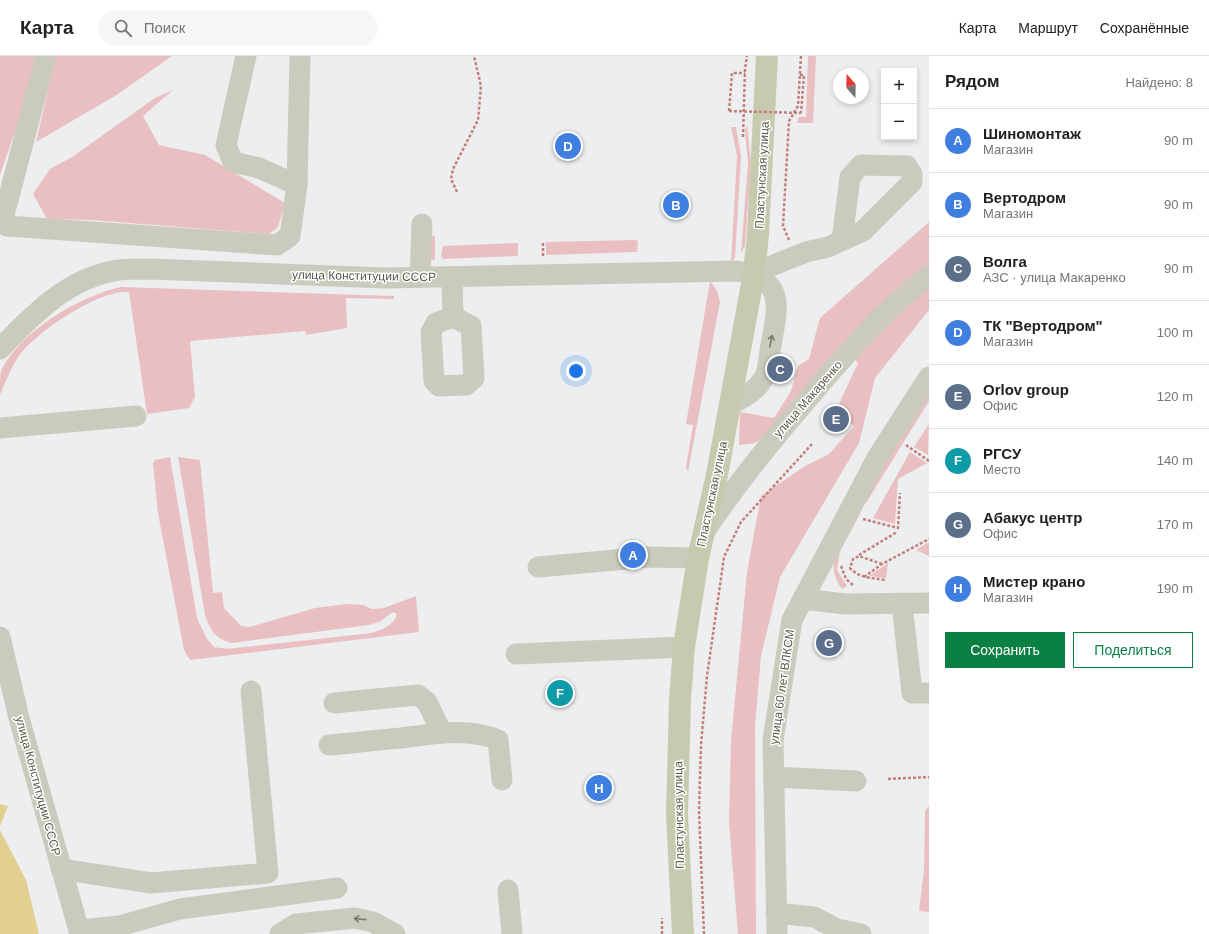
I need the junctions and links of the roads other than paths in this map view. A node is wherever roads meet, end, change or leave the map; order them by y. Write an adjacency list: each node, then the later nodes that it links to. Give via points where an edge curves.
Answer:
1 (46, 56): 5 (street, via 4,215 7,226 277,245 290,236)
2 (246, 56): 5 (street, via 226,146 233,162 259,168)
3 (300, 56): 5 (street)
4 (768, 56): 8 (main road, Пластунская улица, via 759,227)
5 (297, 185)
6 (422, 224): 11 (street)
7 (842, 240): 8 (street)
8 (754, 273): 10 (street, улица Конституции СССР, via 737,271); 15 (main road, Пластунская улица); 15 (street, one-way to 8, via 748,396 764,377 777,309 771,286)
9 (929, 275): 18 (street, улица Макаренко, via 876,323 835,367 746,472)
10 (452, 277): 11 (street, улица Конституции СССР); 12 (street)
11 (420, 278): 13 (street, улица Конституции СССР, via 119,270 73,285 44,304)
12 (453, 317)
13 (0, 349)
14 (929, 377): 21 (street, улица 60 лет ВЛКСМ, via 877,458)
15 (731, 404): 18 (main road, Пластунская улица)
16 (136, 416): 17 (street)
17 (0, 428)
18 (703, 536): 19 (main road, Пластунская улица)
19 (698, 558): 20 (street, via 655,556); 25 (main road, Пластунская улица)
20 (538, 567)
21 (803, 599): 23 (street, via 845,604); 32 (street, улица 60 лет ВЛКСМ, via 792,620 773,740)
22 (929, 603): 23 (street)
23 (902, 604): 28 (street, via 912,693)
24 (0, 636): 35 (street, улица Конституции СССР, via 19,718)
25 (684, 647): 26 (street); 44 (main road, Пластунская улица, via 677,814)
26 (516, 654)
27 (251, 692): 35 (street, via 268,872 151,883)
28 (929, 693)
29 (334, 703): 30 (street, via 418,695 427,702)
30 (442, 733): 31 (street); 33 (street, via 473,733 498,740)
31 (328, 745)
32 (774, 777): 34 (street); 38 (street, улица 60 лет ВЛКСМ)
33 (502, 780)
34 (856, 782)
35 (61, 869): 40 (street, улица Конституции СССР)
36 (337, 888): 40 (street, via 180,909 119,926)
37 (508, 890): 43 (street)
38 (776, 913): 39 (street); 45 (street, улица 60 лет ВЛКСМ)
39 (800, 925): 46 (street, via 814,917 837,929)
40 (79, 932)
41 (280, 934): 42 (street, one-way to 41, via 373,922 356,918 296,924)
42 (395, 934)
43 (512, 934)
44 (683, 934)
45 (777, 934)
46 (861, 934)

